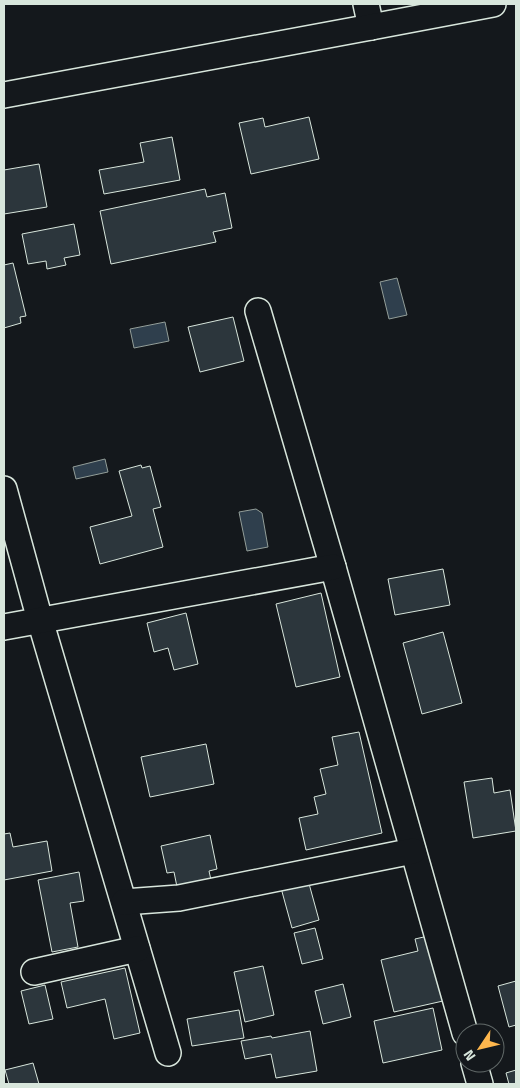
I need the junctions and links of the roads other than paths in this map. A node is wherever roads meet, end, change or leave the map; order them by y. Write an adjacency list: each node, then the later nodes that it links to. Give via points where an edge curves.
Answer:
1 (494, 4): 2 (street)
2 (369, 16): 3 (street)
3 (4, 94)
4 (258, 311): 6 (street)
5 (4, 488): 7 (street)
6 (333, 567): 7 (street); 9 (street)
7 (40, 620): 8 (street); 10 (street)
8 (4, 627)
9 (413, 851): 10 (street, via 179,898); 13 (street)
10 (124, 902): 11 (street)
11 (137, 949): 12 (street); 14 (street)
12 (34, 972)
13 (462, 1023)
14 (168, 1052)

